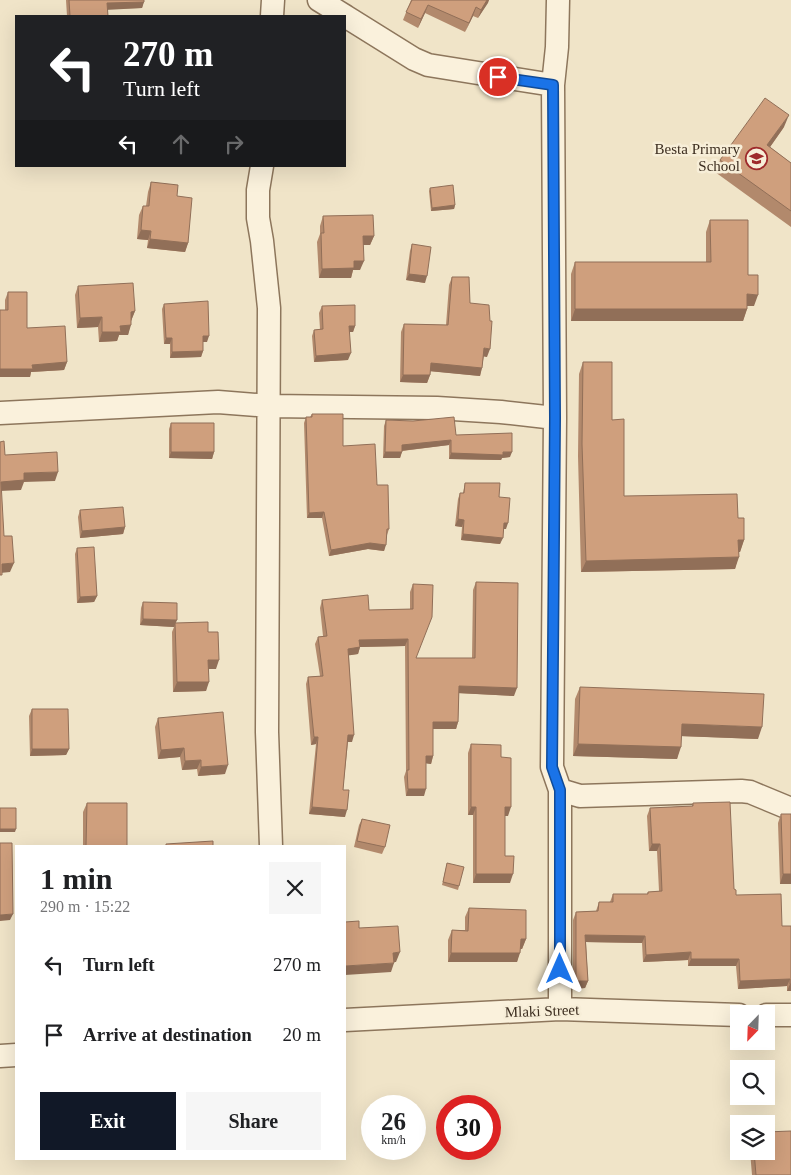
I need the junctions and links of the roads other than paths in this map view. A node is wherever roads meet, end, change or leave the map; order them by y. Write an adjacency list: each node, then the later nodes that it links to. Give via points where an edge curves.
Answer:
1 (272, 0): 4 (street)
2 (319, 0): 5 (street)
3 (558, 0): 7 (street)
4 (272, 15)
5 (343, 15)
6 (346, 17): 7 (street, via 428,64)
7 (553, 85): 11 (street)
8 (262, 167): 9 (street, via 258,218 269,308)
9 (269, 406): 10 (street, via 218,402); 11 (street, via 437,408); 14 (street, via 267,732)
10 (0, 413)
11 (555, 418): 12 (street, via 552,767)
12 (560, 790): 13 (street, via 580,796 742,791); 15 (street)
13 (791, 809)
14 (271, 845)
15 (560, 1009): 16 (street, Mlaki Street); 19 (street, Mlaki Street)
16 (730, 1015)
17 (775, 1015): 18 (street)
18 (791, 1015)
19 (346, 1020)
20 (0, 1056): 21 (street)
21 (15, 1056)

